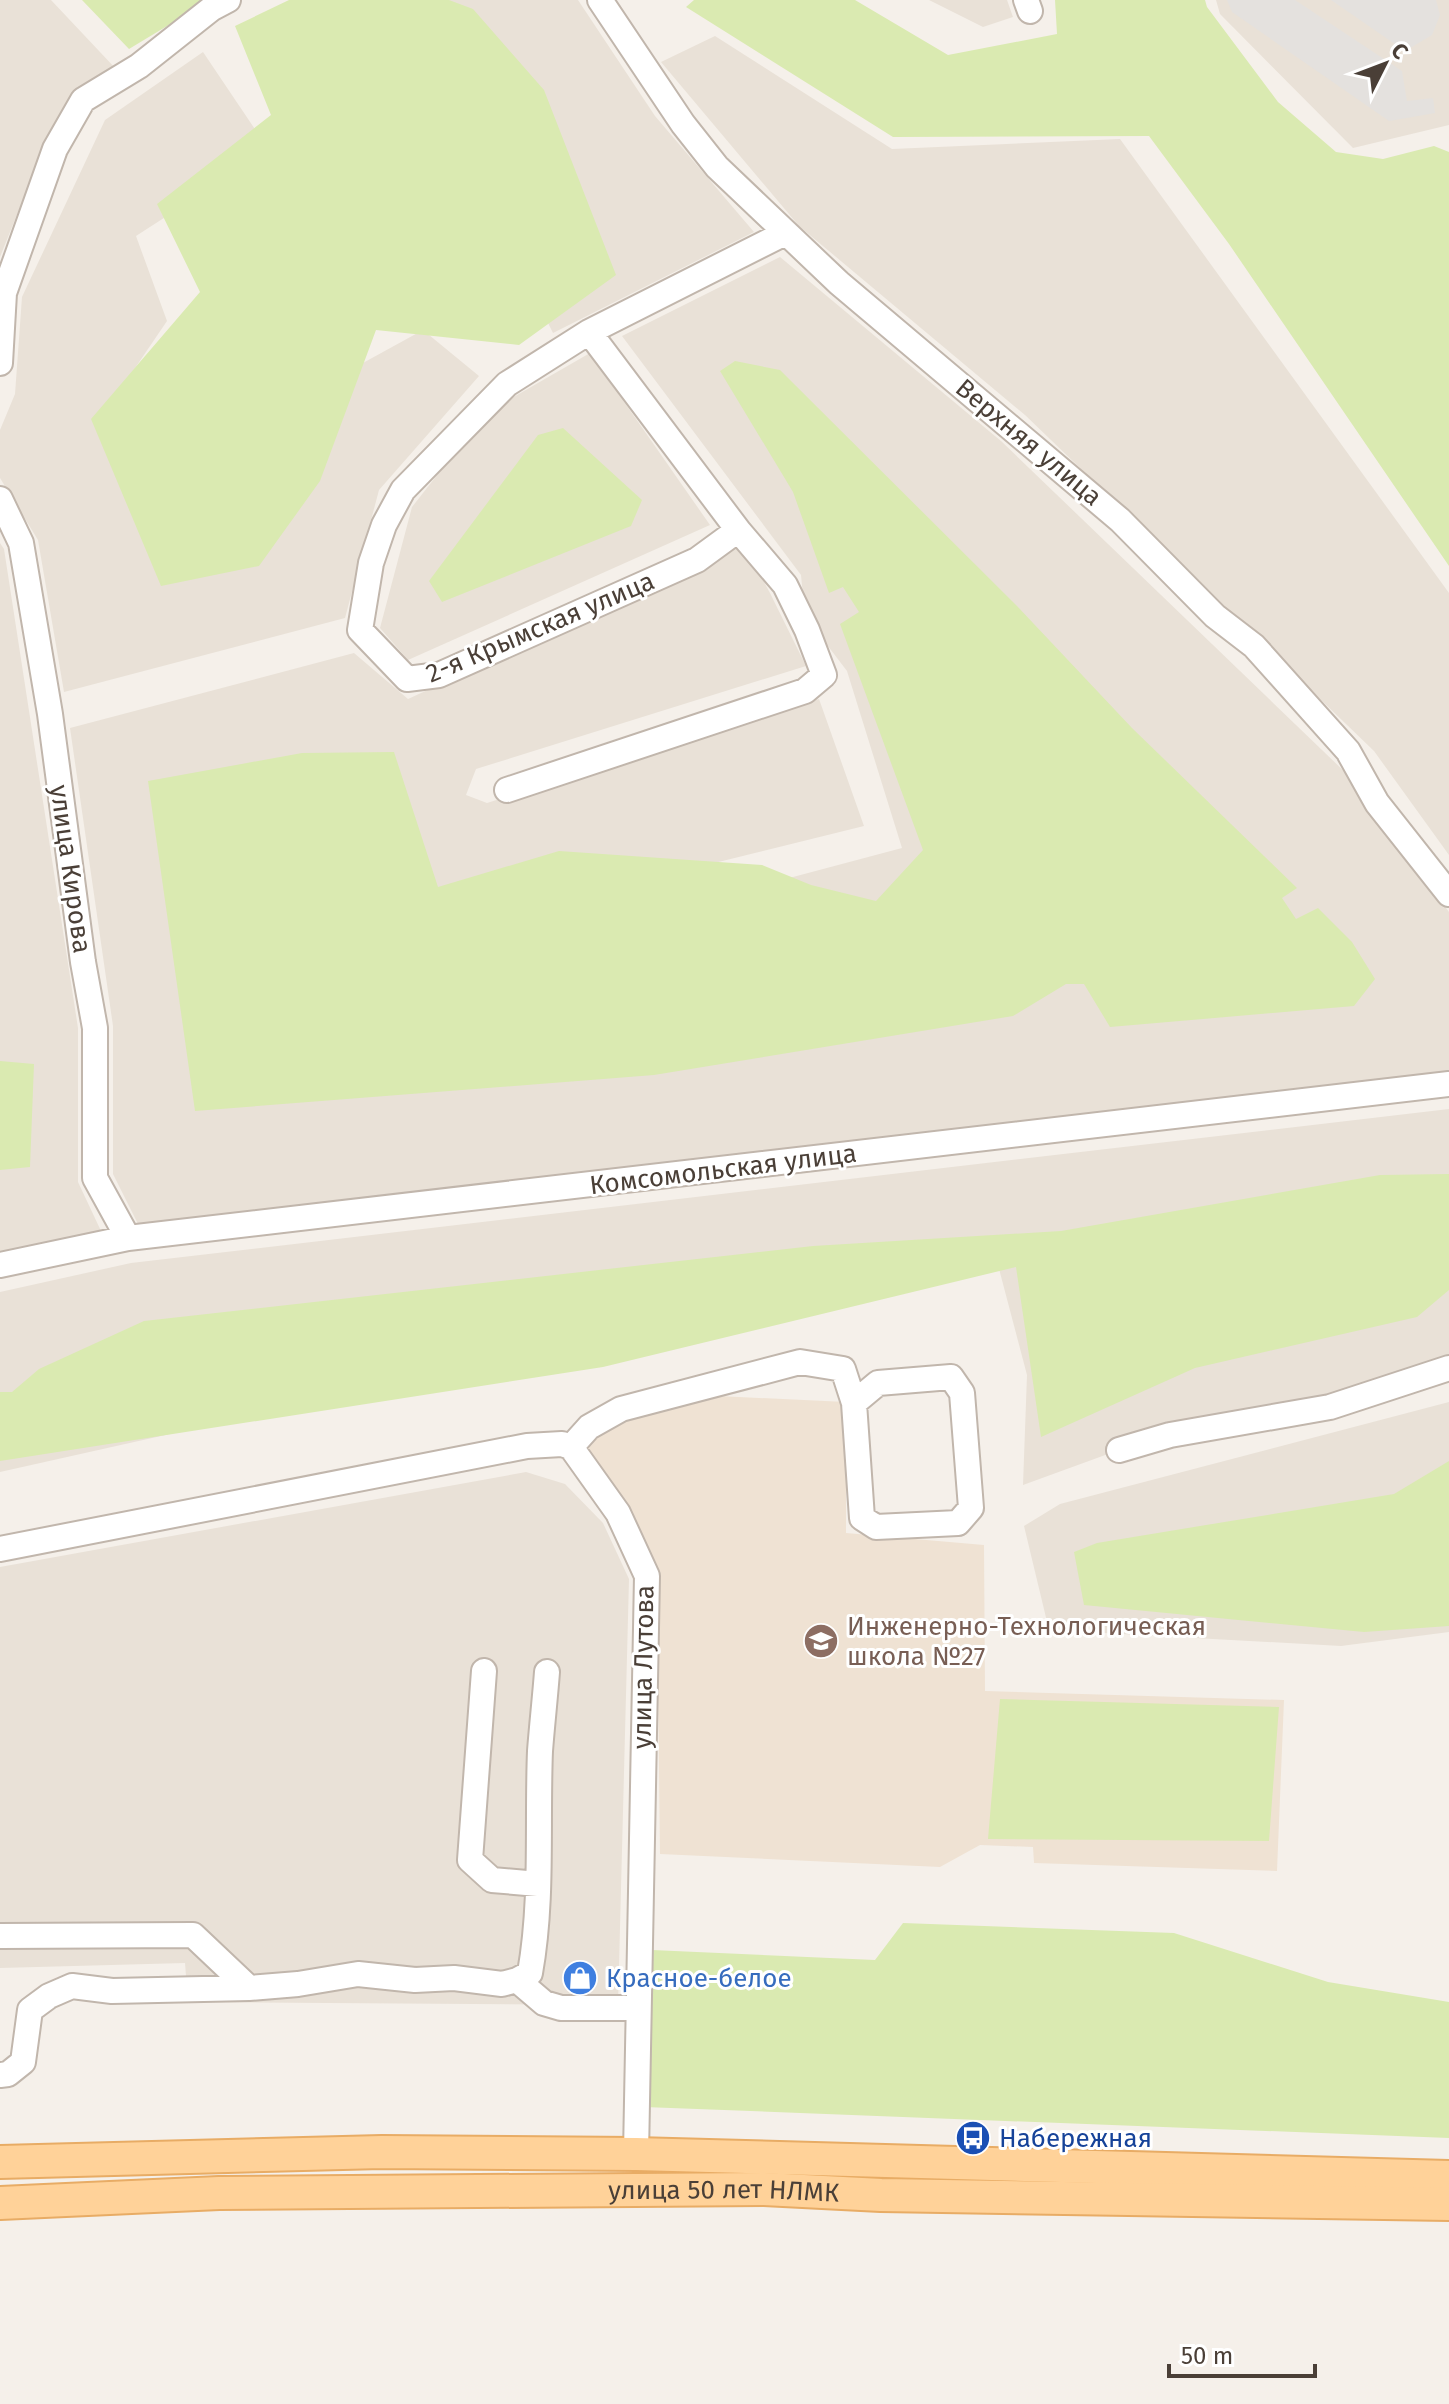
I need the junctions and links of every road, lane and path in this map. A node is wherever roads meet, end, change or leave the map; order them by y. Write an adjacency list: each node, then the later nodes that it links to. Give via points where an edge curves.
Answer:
1 (228, 0): 5 (street, via 83,100 55,149 4,293)
2 (600, 0): 3 (street, Верхняя улица, via 683,124)
3 (785, 233): 4 (street, 2-я Крымская улица); 9 (street, Верхняя улица, via 1120,520 1215,616 1254,646 1348,751 1377,803)
4 (589, 332): 7 (street); 7 (street, 2-я Крымская улица, via 507,384 403,490 371,563 360,630 407,679 439,675 697,560)
5 (0, 363)
6 (0, 499): 11 (street, улица Кирова, via 21,543 93,1007 95,1178)
7 (738, 530): 8 (street, via 785,585 824,675 805,691)
8 (507, 790)
9 (1449, 894)
10 (1449, 1084): 11 (street, Комсомольская улица)
11 (128, 1238): 12 (street, Комсомольская улица)
12 (0, 1265)
13 (1449, 1368): 16 (street, via 1330,1407 1170,1435)
14 (854, 1403): 14 (street, via 862,1518 876,1527 958,1523 971,1508 962,1393 951,1377 878,1383); 15 (street, via 843,1369 800,1362 621,1409 589,1427)
15 (571, 1447): 17 (street, via 527,1446); 24 (street, улица Лутова, via 618,1513 647,1576)
16 (1119, 1450)
17 (0, 1549)
18 (484, 1671): 20 (street, via 470,1860 492,1880)
19 (547, 1672): 20 (street)
20 (538, 1884): 22 (street, via 530,1973)
21 (0, 1936): 23 (street, via 193,1935)
22 (517, 1980): 23 (street, via 502,1984 358,1974); 24 (street, via 544,2003 561,2008)
23 (249, 1988): 25 (street, via 112,1991 72,1986 30,2010 23,2062)
24 (637, 2008): 27 (street, улица Лутова)
25 (0, 2075)
26 (382, 2152): 27 (main road, улица 50 лет НЛМК); 28 (main road, улица 50 лет НЛМК); 30 (main road)
27 (636, 2154): 29 (main road, улица 50 лет НЛМК)
28 (0, 2162)
29 (1449, 2177)
30 (336, 2191): 31 (main road, улица 50 лет НЛМК); 32 (main road, улица 50 лет НЛМК, via 764,2189)
31 (0, 2203)
32 (1449, 2204)

